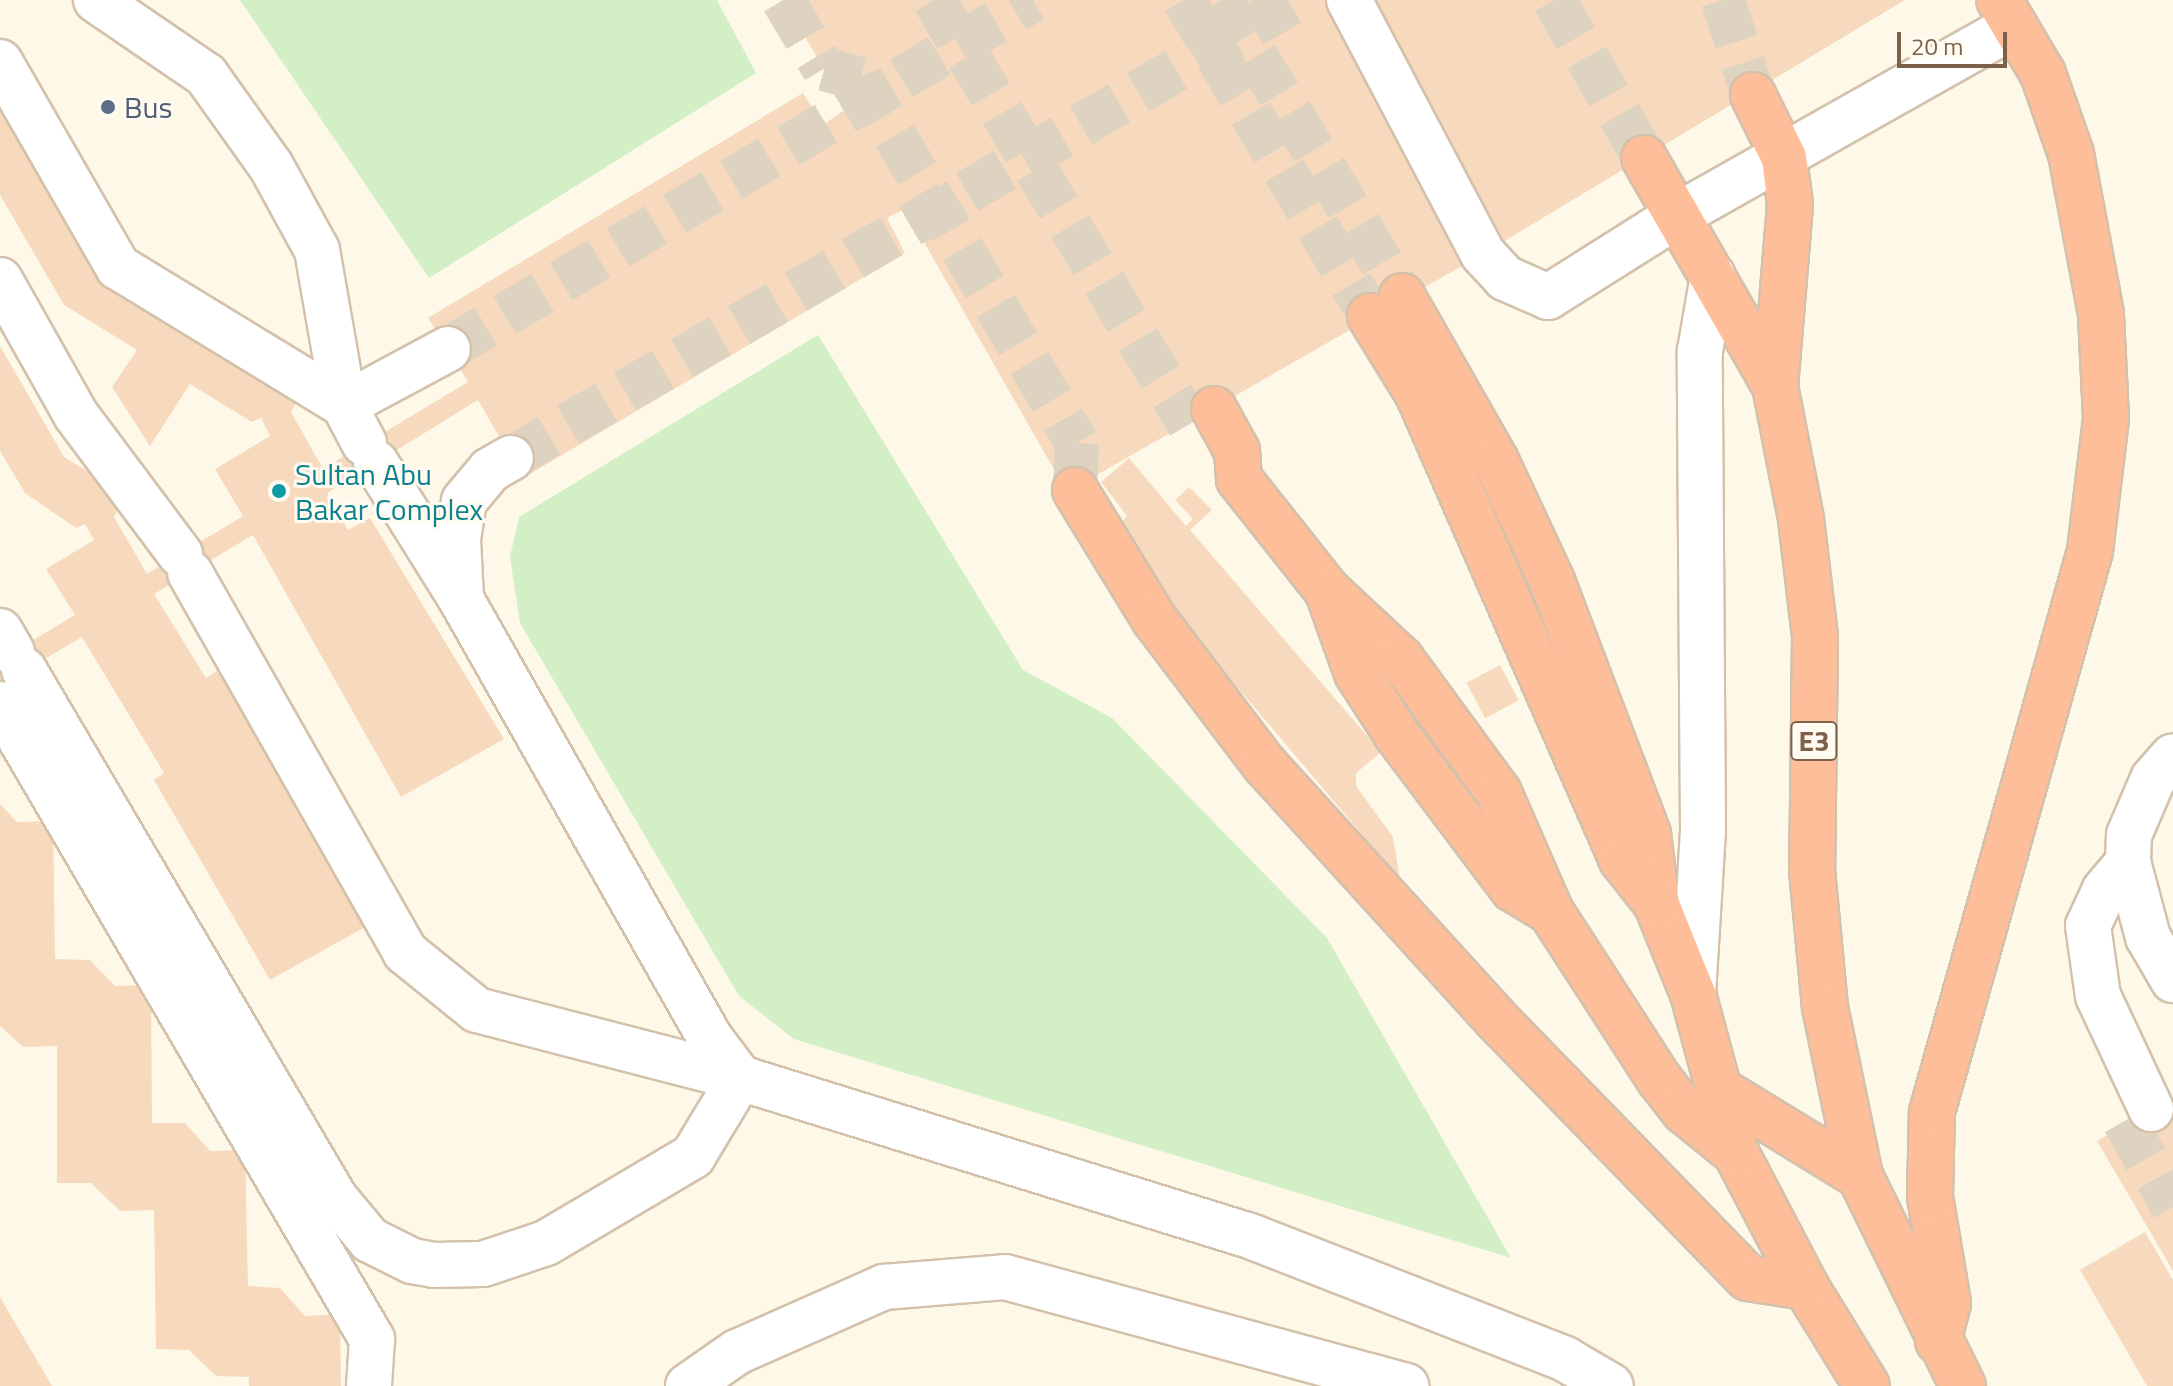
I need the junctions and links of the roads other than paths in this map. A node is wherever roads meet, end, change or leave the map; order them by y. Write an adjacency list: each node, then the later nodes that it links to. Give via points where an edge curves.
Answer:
1 (96, 0): 14 (lane, via 206,75 271,166 317,250)
2 (1349, 0): 8 (lane, via 1483,254 1505,278 1556,296)
3 (2007, 13): 7 (lane); 30 (highway, via 2043,74 2071,154 2101,314 2106,418 2090,551 1932,1112 1930,1197 1948,1303)
4 (0, 62): 14 (lane, via 118,267)
5 (1753, 95): 7 (highway)
6 (1644, 158): 8 (highway, E3)
7 (1784, 158): 8 (lane); 13 (highway, via 1790,205)
8 (1678, 215): 9 (highway, E3)
9 (1713, 276): 13 (highway, E3); 23 (lane, via 1700,351 1703,831)
10 (0, 280): 24 (lane, via 76,415 185,564 405,952 477,1010)
11 (1386, 306): 23 (highway, via 1496,461 1552,581 1648,834 1657,905)
12 (448, 349): 14 (lane)
13 (1775, 386): 28 (highway, E3, via 1801,519 1815,637 1812,870 1825,1007)
14 (344, 405): 18 (lane)
15 (1202, 417): 27 (highway, via 1237,451 1239,479 1327,590 1401,659 1450,721 1520,831 1551,912 1684,1111)
16 (511, 458): 18 (lane, via 490,470 464,501 458,539)
17 (1075, 490): 29 (highway, via 1154,619 1265,765 1496,1019 1748,1278)
18 (461, 599): 24 (lane, via 710,1038)
19 (9, 664): 24 (lane, via 335,1198 370,1240 412,1261 434,1265 483,1264 546,1243 693,1156); 31 (lane, via 372,1339)
20 (2172, 755): 21 (lane, via 2153,779 2129,835)
21 (2128, 862): 22 (lane, via 2148,937); 26 (lane, via 2104,891 2088,926 2098,996)
22 (2173, 980)
23 (1693, 994): 25 (highway)
24 (740, 1078): 34 (lane, via 1250,1236 1565,1359)
25 (1723, 1092): 27 (highway); 28 (highway)
26 (2138, 1115)
27 (1736, 1153): 29 (highway)
28 (1860, 1176): 30 (highway, E3)
29 (1806, 1287): 35 (highway)
30 (1938, 1341): 36 (highway, E3)
31 (378, 1382)
32 (688, 1386): 33 (lane, via 737,1352 884,1287 1005,1277)
33 (1406, 1386)
34 (1611, 1386)
35 (1867, 1386)
36 (1963, 1386)

